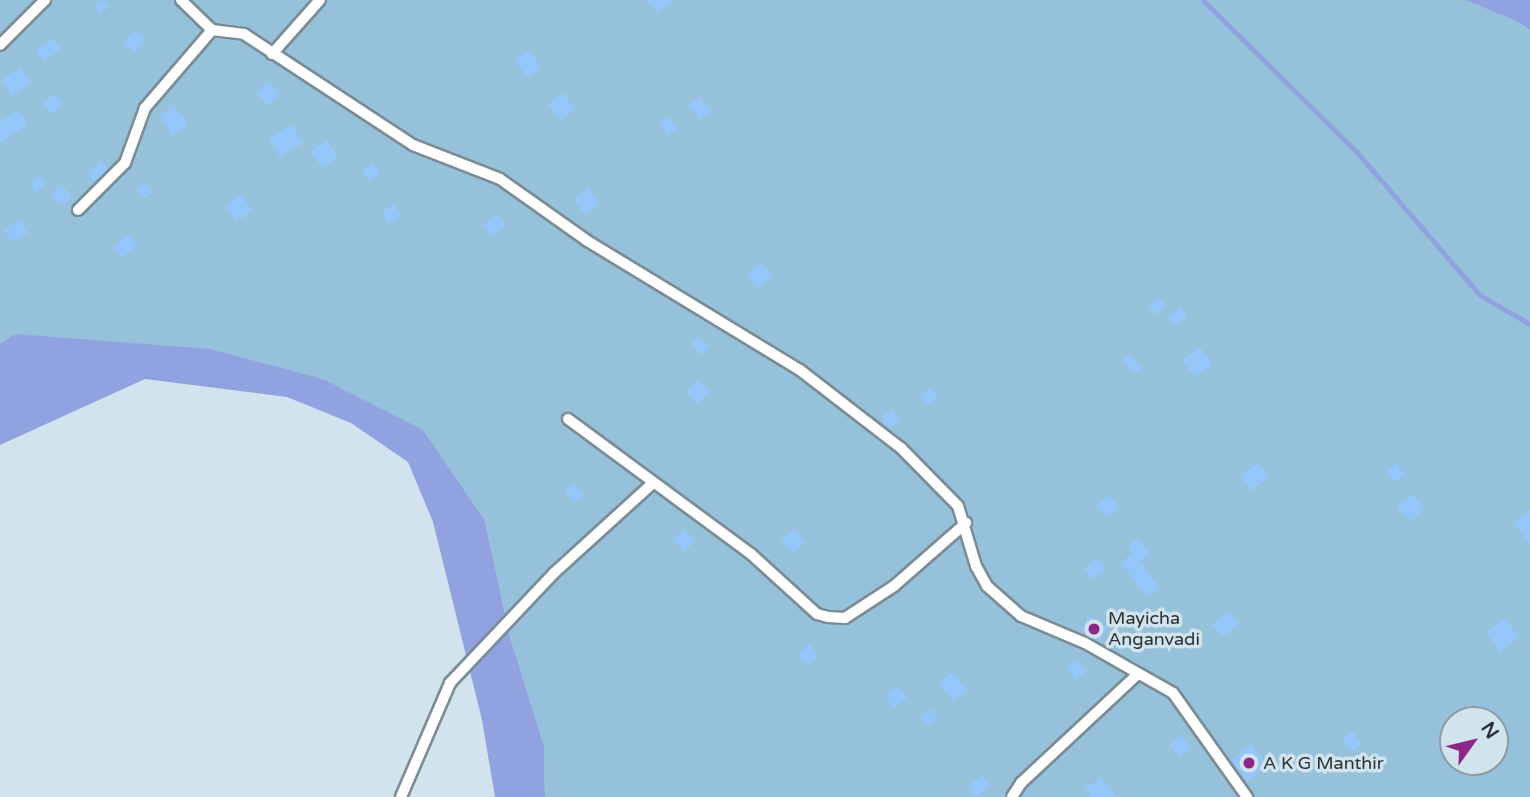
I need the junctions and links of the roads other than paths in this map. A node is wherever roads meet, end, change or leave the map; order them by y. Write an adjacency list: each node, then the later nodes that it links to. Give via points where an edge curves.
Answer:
1 (45, 0): 5 (street)
2 (181, 0): 4 (street)
3 (320, 0): 6 (street)
4 (212, 30): 6 (street, via 237,31); 7 (street, via 145,108 125,163)
5 (0, 45)
6 (272, 54): 10 (street, via 412,145 500,179 586,240 800,370 901,449 958,506)
7 (78, 210)
8 (568, 419): 9 (street, via 642,470)
9 (653, 483): 10 (street, via 751,554 817,614 828,617 845,618 894,586); 12 (street, via 554,573 450,683)
10 (966, 523): 11 (street, via 976,566 987,586 1021,616 1085,643)
11 (1138, 674): 13 (street, via 1021,783); 14 (street, via 1172,693)
12 (401, 797)
13 (1012, 797)
14 (1247, 797)

